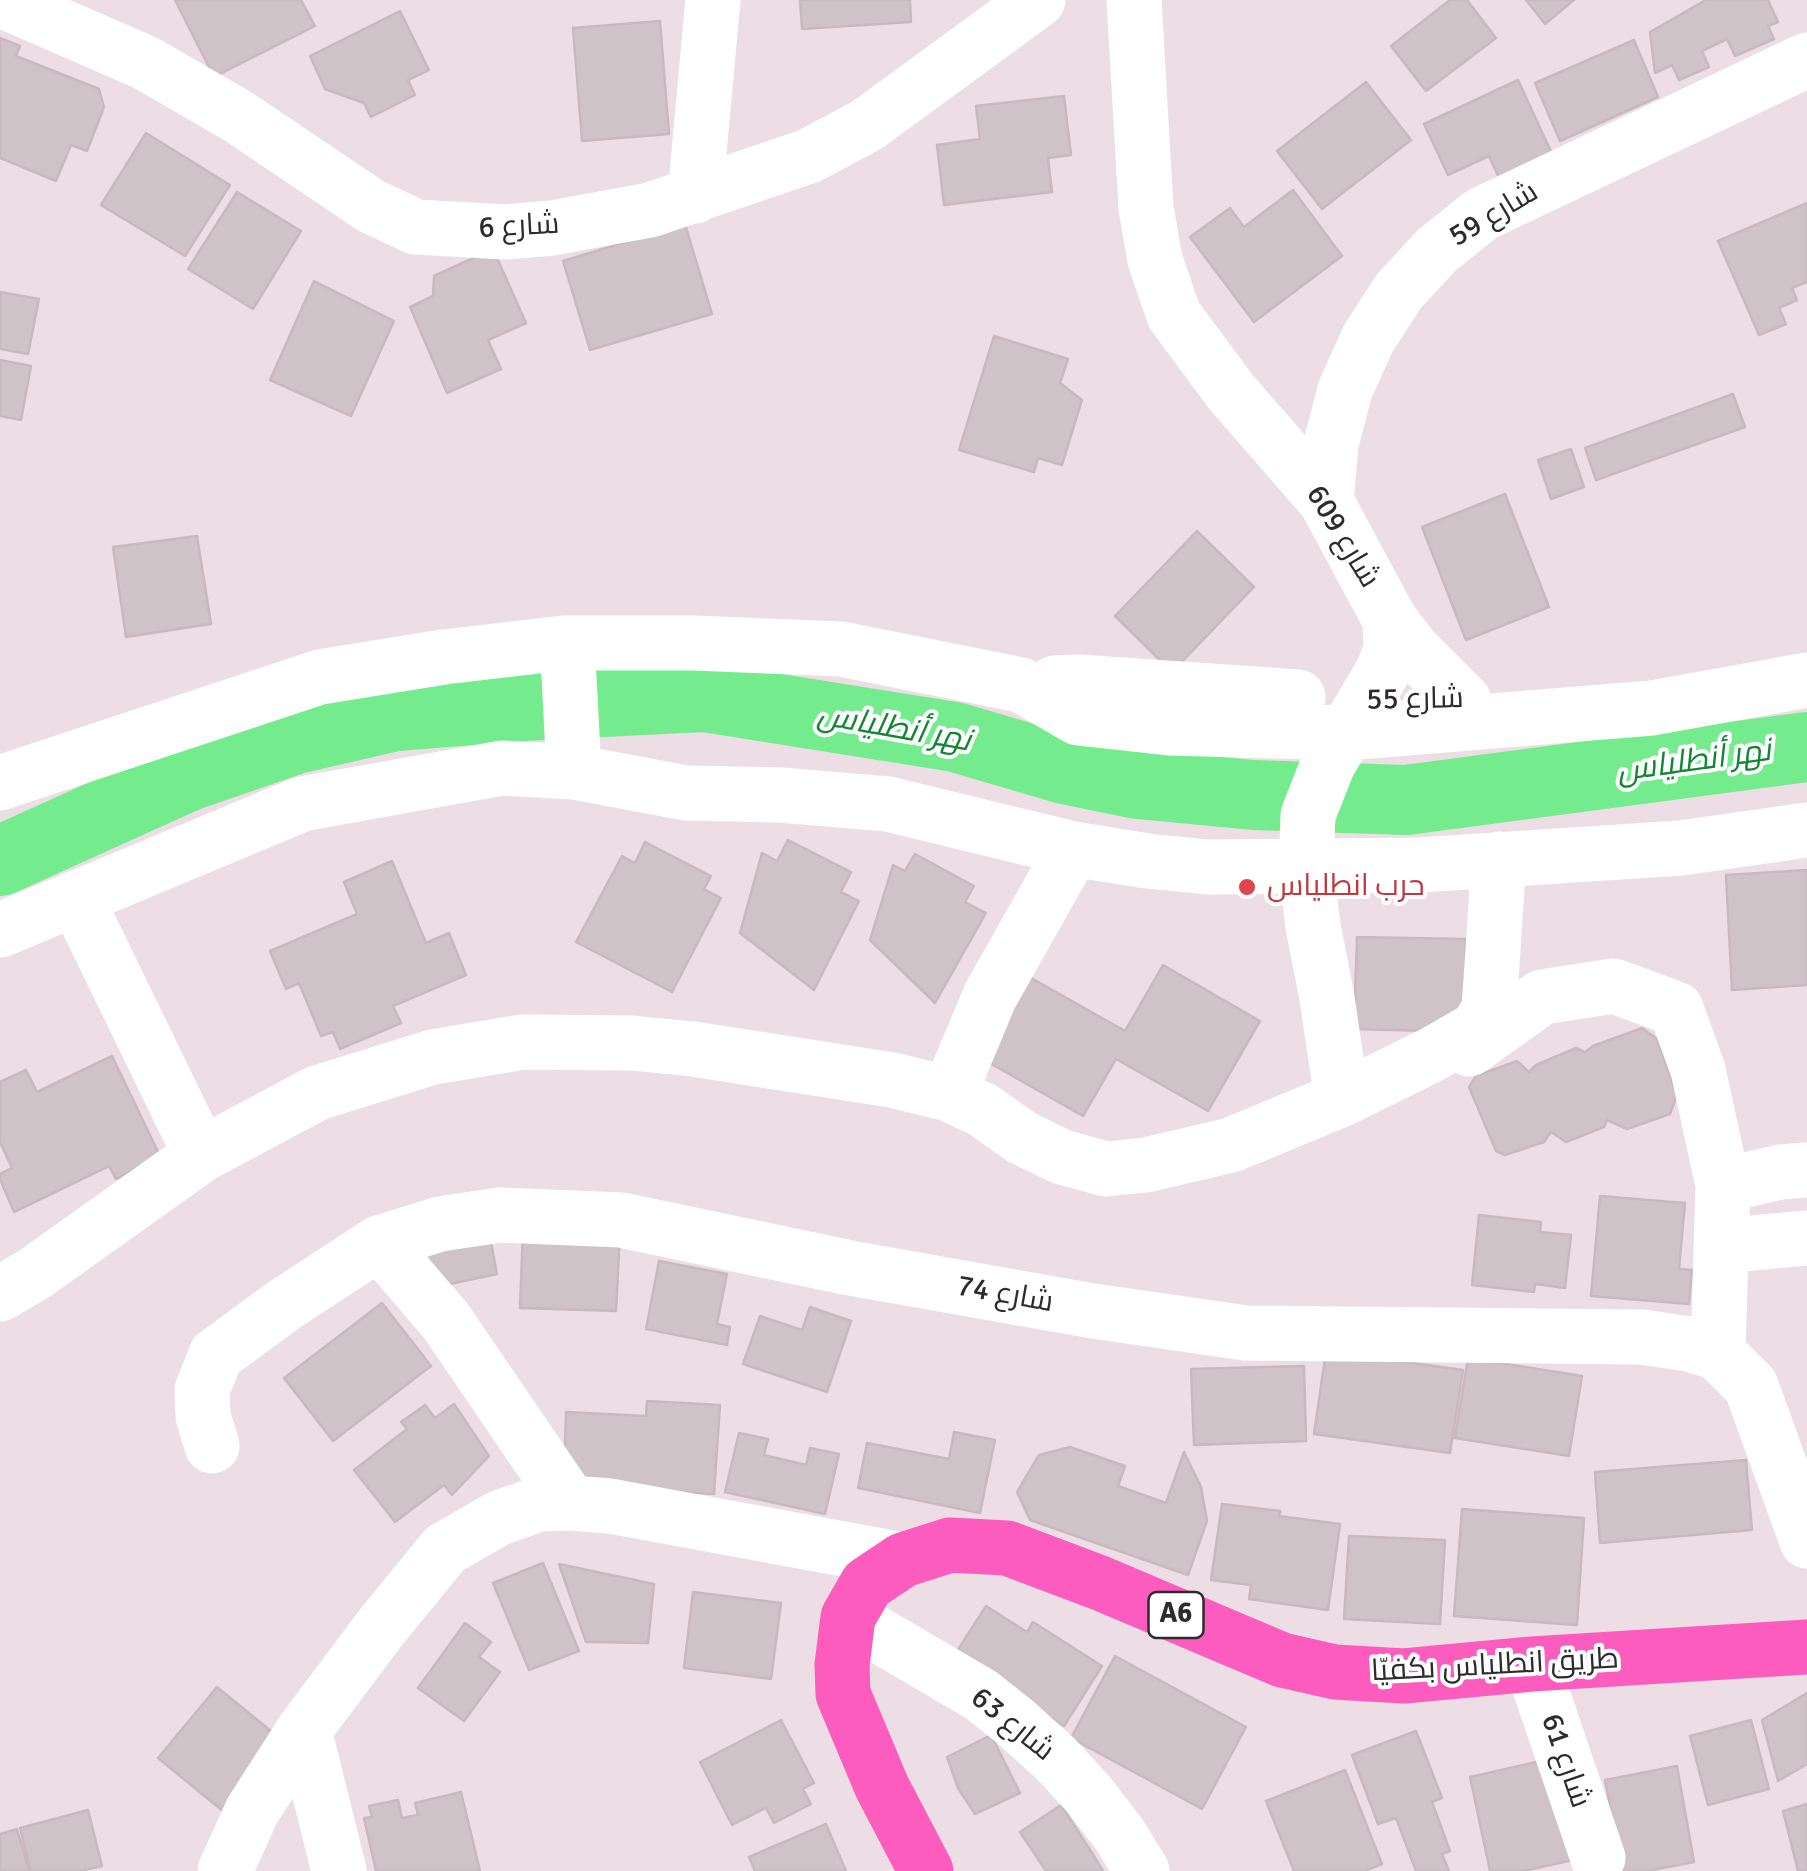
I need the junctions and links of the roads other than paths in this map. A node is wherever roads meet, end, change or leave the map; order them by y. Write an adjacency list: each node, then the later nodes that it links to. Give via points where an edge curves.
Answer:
1 (4, 0): 6 (street, شارع 6, via 146,62 371,206 416,226 552,228)
2 (713, 0): 6 (street)
3 (1038, 0): 6 (street, شارع 6, via 867,126 808,156)
4 (1134, 0): 7 (street, شارع 609, via 1146,208 1174,316)
5 (1807, 60): 7 (street, شارع 59, via 1482,214 1437,250 1399,291 1352,373 1331,444)
6 (695, 196)
7 (1326, 501): 8 (street, شارع 609)
8 (1390, 620): 12 (street); 13 (street, شارع 609, via 1383,671)
9 (1807, 651): 12 (street, شارع 55, via 1664,677)
10 (567, 660): 13 (street, شارع 55, via 694,643 842,649 1021,685 1078,682); 14 (street); 15 (street, شارع 55, via 444,657 320,677)
11 (1807, 680): 13 (street, via 1652,708)
12 (1464, 700): 13 (street, شارع 55)
13 (1345, 733): 17 (street, شارع 609)
14 (574, 763): 18 (street, via 686,793 888,804); 20 (street, via 502,768 302,804)
15 (0, 783)
16 (1807, 830): 19 (street, via 1680,848)
17 (1307, 841): 18 (street, via 1208,867); 19 (street, via 1420,865); 24 (street, شارع 609, via 1313,926)
18 (1073, 849): 23 (street, via 990,996)
19 (1499, 859): 24 (street, via 1489,1009 1478,1028)
20 (76, 898): 21 (street); 25 (street)
21 (0, 930)
22 (1460, 1058): 27 (street, via 1542,996 1614,986 1676,1008 1698,1070)
23 (949, 1094): 24 (street, via 1020,1137 1106,1170 1231,1146); 25 (street, via 693,1049 523,1042 433,1056 317,1092)
24 (1342, 1099)
25 (200, 1155): 31 (street)
26 (1807, 1170): 27 (street)
27 (1723, 1184): 30 (street)
28 (1807, 1238): 30 (street)
29 (378, 1243): 32 (street, شارع 74, via 500,1214 621,1220 850,1268 1246,1333 1642,1337); 33 (street, شارع 74, via 216,1355 202,1390); 34 (street, via 446,1321)
30 (1721, 1246): 32 (street)
31 (0, 1294)
32 (1718, 1353): 35 (street, via 1751,1386)
33 (212, 1446)
34 (570, 1503): 36 (street); 40 (street, via 539,1504 499,1518 446,1549)
35 (1807, 1542)
36 (903, 1560): 37 (highway, طريق انطلياس بكفيّا / A6, via 866,1584); 39 (highway, طريق انطلياس بكفيّا / A6, via 950,1545 1008,1548 1282,1660 1335,1672 1404,1676)
37 (848, 1617): 44 (highway, طريق انطلياس بكفيّا / A6, via 843,1694); 45 (street, شارع 63, via 1015,1722 1089,1795)
38 (1807, 1647): 39 (highway, طريق انطلياس بكفيّا / A6)
39 (1532, 1664): 41 (street, شارع 61)
40 (304, 1730): 42 (street, via 252,1811); 43 (street)
41 (1598, 1858)
42 (224, 1871)
43 (339, 1871)
44 (926, 1871)
45 (1142, 1871)

